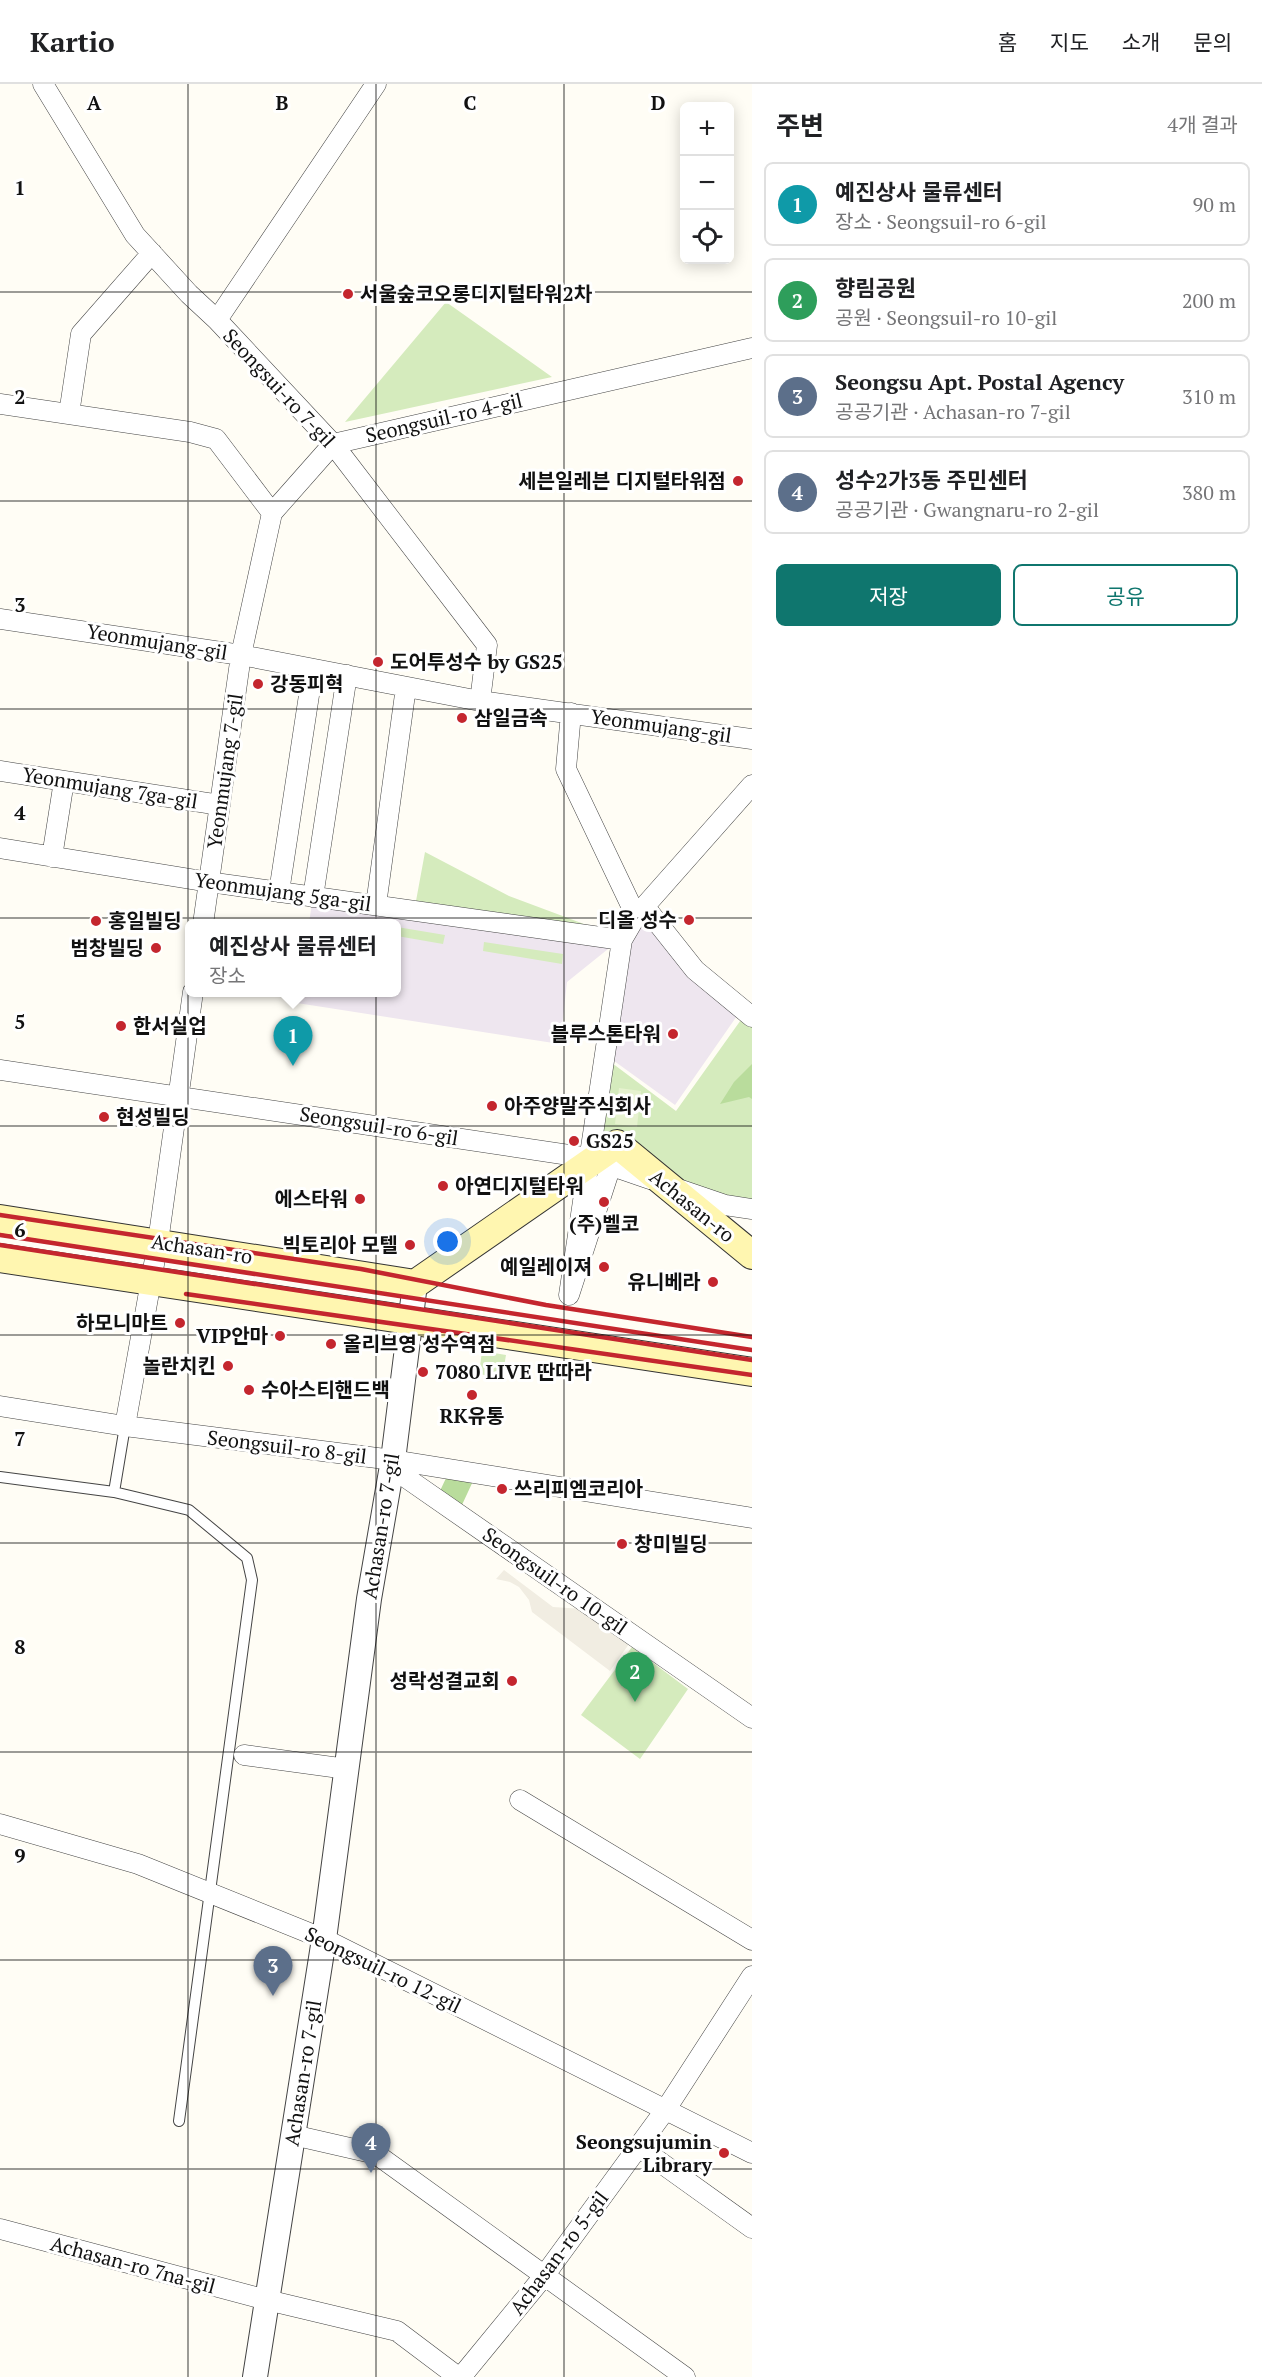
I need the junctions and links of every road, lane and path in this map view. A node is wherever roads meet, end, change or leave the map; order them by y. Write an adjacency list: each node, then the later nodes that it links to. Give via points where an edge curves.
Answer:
1 (43, 84): 3 (street, Seongsui-ro 7-gil, via 135,235)
2 (375, 84): 4 (street)
3 (152, 253): 4 (street, Seongsui-ro 7-gil); 7 (street, via 81,334)
4 (217, 320): 8 (street, Seongsui-ro 7-gil)
5 (752, 348): 8 (street, Seongsuil-ro 4-gil)
6 (0, 404): 7 (street)
7 (69, 414): 9 (street, via 216,439)
8 (333, 444): 9 (street); 15 (street, Seongsui-ro 7-gil, via 487,645)
9 (272, 513): 11 (street)
10 (0, 619): 11 (street, Yeonmujang-gil)
11 (241, 655): 12 (street, Yeonmujang-gil); 21 (street, Yeonmujang 7-gil)
12 (314, 669): 13 (street, Yeonmujang-gil); 25 (street)
13 (347, 675): 14 (street, Yeonmujang-gil); 26 (street)
14 (406, 687): 15 (street, Yeonmujang-gil); 27 (street)
15 (480, 701): 16 (street, Yeonmujang-gil)
16 (571, 713): 17 (street, Yeonmujang-gil); 28 (street, Yeonmujang-gil, via 566,769)
17 (752, 739)
18 (0, 771): 19 (street, Yeonmujang 7ga-gil)
19 (64, 781): 21 (street, Yeonmujang 7ga-gil); 23 (street)
20 (752, 785): 28 (street)
21 (220, 804): 24 (street, Yeonmujang 7-gil)
22 (0, 848): 23 (street, Yeonmujang 5ga-gil)
23 (52, 857): 24 (street, Yeonmujang 5ga-gil)
24 (209, 882): 25 (street, Yeonmujang 5ga-gil); 29 (street, Yeonmujang 7-gil)
25 (279, 892): 26 (street, Yeonmujang 5ga-gil)
26 (313, 897): 27 (street, Yeonmujang 5ga-gil)
27 (376, 905): 30 (street, Yeonmujang 5ga-gil)
28 (641, 912): 30 (street); 32 (street, Yeonmujang-gil, via 695,970)
29 (204, 919)
30 (622, 940): 36 (street)
31 (192, 997): 34 (street)
32 (752, 1017)
33 (0, 1070): 34 (street, Seongsuil-ro 6-gil)
34 (178, 1095): 36 (street, Seongsuil-ro 6-gil); 41 (street)
35 (617, 1144): 36 (street, via 569,1295); 39 (main road, Achasan-ro); 42 (main road)
36 (590, 1158): 37 (street, Seongsuil-ro 6-gil, via 725,1205)
37 (752, 1209)
38 (0, 1219): 41 (main road, Achasan-ro)
39 (752, 1255)
40 (0, 1258): 41 (main road, Achasan-ro)
41 (154, 1262): 42 (main road, Achasan-ro); 43 (main road, Achasan-ro); 46 (street)
42 (415, 1284): 43 (street, Achasan-ro 7-gil)
43 (411, 1320): 44 (main road, Achasan-ro); 47 (street, Achasan-ro 7-gil)
44 (752, 1372)
45 (0, 1406): 46 (street, Seongsuil-ro 8-gil)
46 (125, 1426): 47 (street, Seongsuil-ro 8-gil); 49 (lane)
47 (393, 1460): 50 (street, Seongsuil-ro 8-gil); 51 (street, Seongsuil-ro 10-gil, via 405,1477); 53 (street, Achasan-ro 7-gil, via 369,1599)
48 (0, 1477): 49 (lane)
49 (114, 1492): 56 (lane, via 189,1510 248,1558 252,1580)
50 (752, 1518)
51 (752, 1718)
52 (244, 1755): 53 (street)
53 (347, 1768): 57 (street, Achasan-ro 7-gil)
54 (520, 1800): 58 (street)
55 (0, 1824): 56 (street, Seongsuil-ro 12-gil, via 138,1864)
56 (210, 1893): 57 (street, Seongsuil-ro 12-gil); 61 (lane)
57 (324, 1939): 60 (street, Seongsuil-ro 12-gil); 62 (street, Achasan-ro 7-gil)
58 (752, 1940)
59 (752, 1976): 60 (street, Achasan-ro 5-gil)
60 (666, 2109): 63 (street, Achasan-ro 5-gil); 64 (street, Seongsuil-ro 12-gil)
61 (179, 2121)
62 (293, 2135): 67 (street, via 375,2154); 68 (street, Achasan-ro 7-gil)
63 (639, 2146): 65 (street); 67 (street, Achasan-ro 5-gil)
64 (752, 2152)
65 (752, 2228)
66 (0, 2229): 68 (street, Achasan-ro 7na-gil)
67 (544, 2276): 70 (street, Achasan-ro 5-gil); 71 (street)
68 (267, 2300): 69 (street, Achasan-ro 7-gil); 70 (street, Achasan-ro 7na-gil, via 397,2331)
69 (255, 2377)
70 (460, 2377)
71 (685, 2377)

